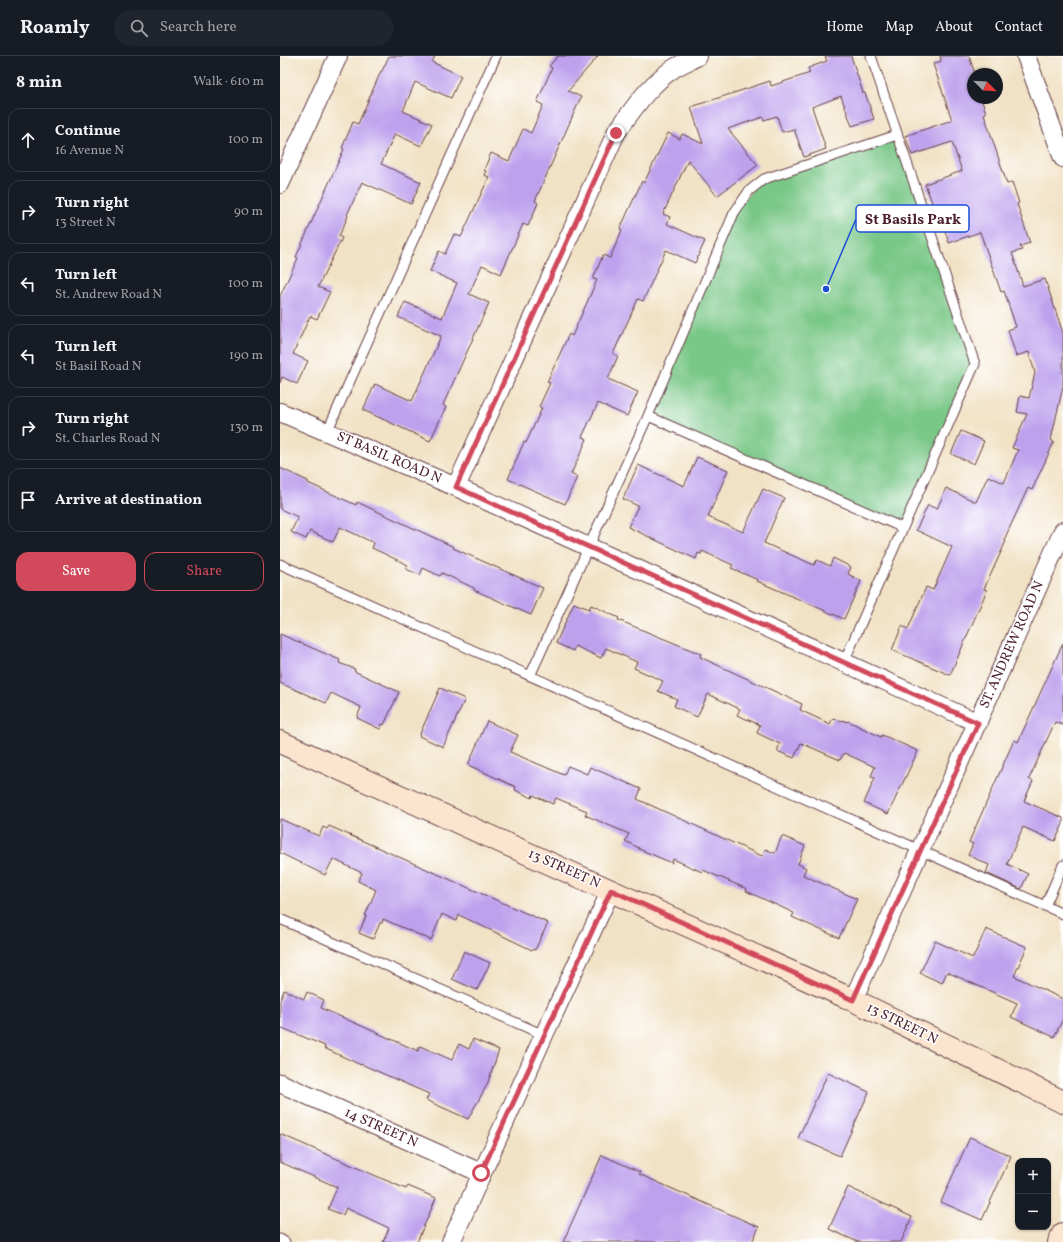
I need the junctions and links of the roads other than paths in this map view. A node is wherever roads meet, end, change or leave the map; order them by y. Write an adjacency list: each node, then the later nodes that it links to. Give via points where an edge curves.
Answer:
1 (338, 56): 8 (street)
2 (496, 56): 11 (lane)
3 (698, 56): 12 (street, via 676,68 651,87 616,133)
4 (871, 56): 6 (lane)
5 (1026, 56): 7 (street)
6 (897, 135): 10 (lane, via 764,180 749,191 734,213); 13 (lane, via 975,364)
7 (1063, 158)
8 (280, 184)
9 (280, 412): 11 (street, ST BASIL ROAD N)
10 (648, 416): 13 (lane); 15 (lane)
11 (327, 432): 12 (street, ST BASIL ROAD N)
12 (456, 487): 15 (street, ST BASIL ROAD N)
13 (903, 528): 17 (lane)
14 (1063, 531): 19 (street, ST. ANDREW ROAD N)
15 (588, 546): 17 (street, ST BASIL ROAD N); 18 (lane)
16 (280, 564): 18 (lane)
17 (844, 662): 19 (street, ST BASIL ROAD N)
18 (530, 676): 21 (lane)
19 (978, 723): 21 (street, ST. ANDREW ROAD N)
20 (280, 742): 23 (street, 13 STREET N)
21 (921, 850): 24 (lane); 27 (street, ST. ANDREW ROAD N)
22 (1063, 865): 24 (lane)
23 (611, 890): 27 (street, 13 STREET N); 28 (street)
24 (1045, 906): 25 (lane)
25 (1063, 914)
26 (280, 919): 28 (lane)
27 (853, 1000): 30 (street, 13 STREET N)
28 (544, 1035): 31 (street)
29 (280, 1083): 31 (street, 14 STREET N)
30 (1063, 1102)
31 (481, 1173): 35 (street)
32 (1063, 1234): 36 (street)
33 (280, 1240): 34 (lane)
34 (285, 1242)
35 (451, 1242)
36 (1059, 1242)

